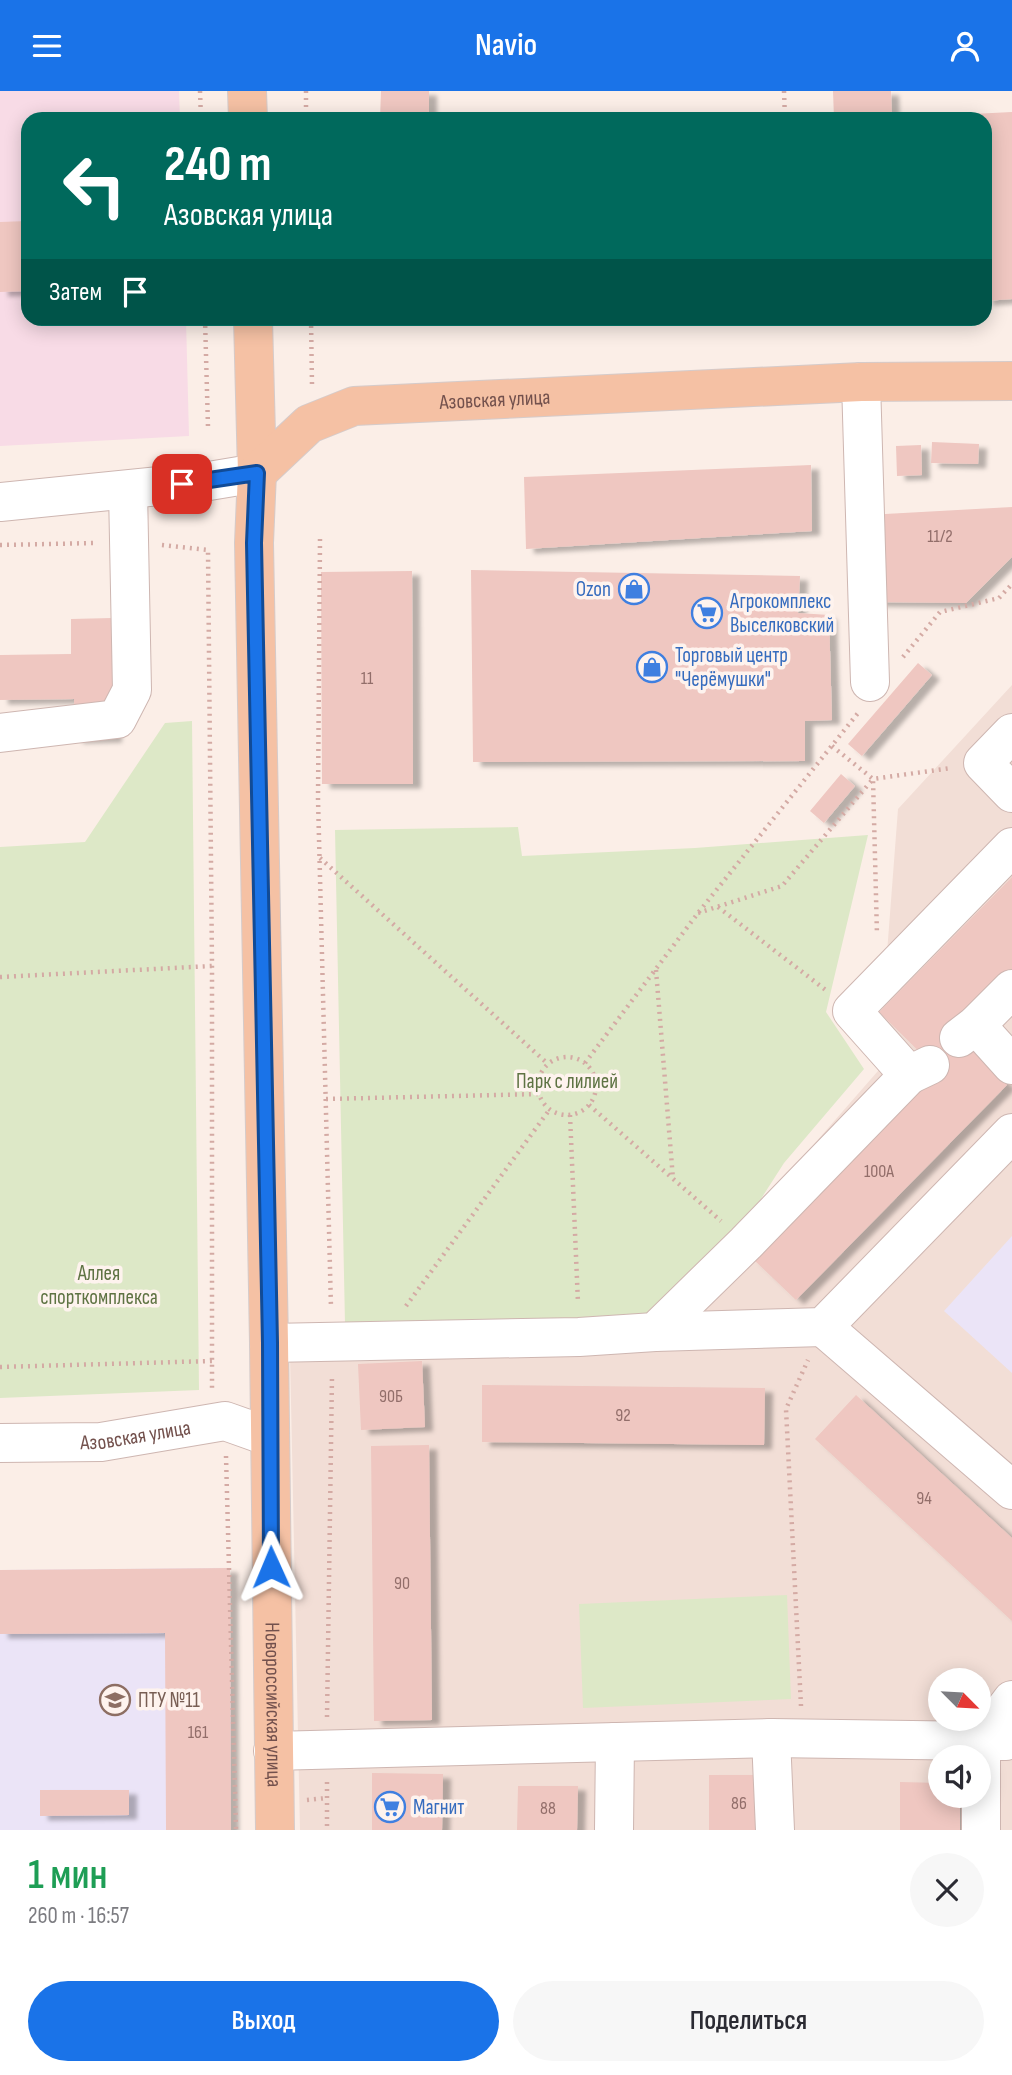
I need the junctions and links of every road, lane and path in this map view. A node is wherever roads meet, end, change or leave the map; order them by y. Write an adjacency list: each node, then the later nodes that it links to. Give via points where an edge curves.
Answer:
1 (200, 91): 5 (path)
2 (247, 91): 6 (main road)
3 (306, 91): 7 (path)
4 (784, 91): 8 (path)
5 (201, 112)
6 (248, 112)
7 (306, 112)
8 (785, 112)
9 (205, 326): 15 (path)
10 (253, 326): 16 (main road, Новороссийская улица)
11 (311, 326): 14 (path)
12 (1012, 381): 13 (main road, Азовская улица)
13 (861, 382): 16 (main road, Азовская улица, via 354,406 309,424); 23 (street)
14 (312, 386)
15 (208, 427)
16 (257, 473): 17 (street); 56 (main road, Новороссийская улица, via 254,543)
17 (128, 489): 18 (street); 20 (street)
18 (0, 502)
19 (320, 539): 30 (path)
20 (130, 542): 21 (path); 24 (street, via 132,690 117,719); 35 (path, via 208,550)
21 (0, 545)
22 (1012, 584): 23 (path, via 999,599 940,612)
23 (878, 683): 26 (path)
24 (0, 733)
25 (1012, 733): 27 (street)
26 (832, 746): 28 (path); 34 (path)
27 (983, 763): 28 (path); 29 (street)
28 (873, 779): 33 (path, via 782,886); 38 (path)
29 (1012, 793)
30 (318, 799)
31 (1012, 847): 38 (street)
32 (319, 857): 42 (path)
33 (718, 907): 34 (path); 40 (path)
34 (698, 913): 36 (path)
35 (212, 966): 37 (path); 57 (path)
36 (656, 969): 41 (path); 50 (path)
37 (0, 977)
38 (878, 983): 40 (street)
39 (1012, 989): 43 (street, via 968,1031)
40 (852, 1011): 51 (street, via 920,1069)
41 (585, 1063): 42 (path, via 572,1056); 46 (path, via 597,1081)
42 (548, 1064): 44 (path, via 540,1075)
43 (1012, 1065)
44 (539, 1094): 45 (path); 47 (path)
45 (326, 1099)
46 (589, 1105): 48 (path); 50 (path)
47 (550, 1109): 48 (path); 55 (path)
48 (570, 1115): 54 (path)
49 (1012, 1133): 52 (street)
50 (673, 1179): 51 (path)
51 (746, 1243): 53 (street)
52 (823, 1327): 53 (street); 62 (street); 64 (path, via 786,1409)
53 (655, 1332): 54 (street)
54 (579, 1337): 55 (street)
55 (382, 1340): 56 (street)
56 (270, 1343): 60 (main road, Новороссийская улица)
57 (212, 1361): 58 (path); 59 (path, via 212,1394)
58 (0, 1367)
59 (225, 1421): 60 (street, Азовская улица); 61 (street, Азовская улица, via 101,1442); 68 (path)
60 (270, 1437): 67 (main road, Новороссийская улица)
61 (0, 1443)
62 (1012, 1490)
63 (1012, 1700): 65 (street)
64 (787, 1738): 65 (street); 66 (street); 71 (street)
65 (997, 1741): 72 (street)
66 (615, 1742): 67 (street); 70 (street)
67 (273, 1751): 69 (main road, Новороссийская улица)
68 (236, 1830)
69 (275, 1830)
70 (614, 1830)
71 (775, 1830)
72 (981, 1830)

